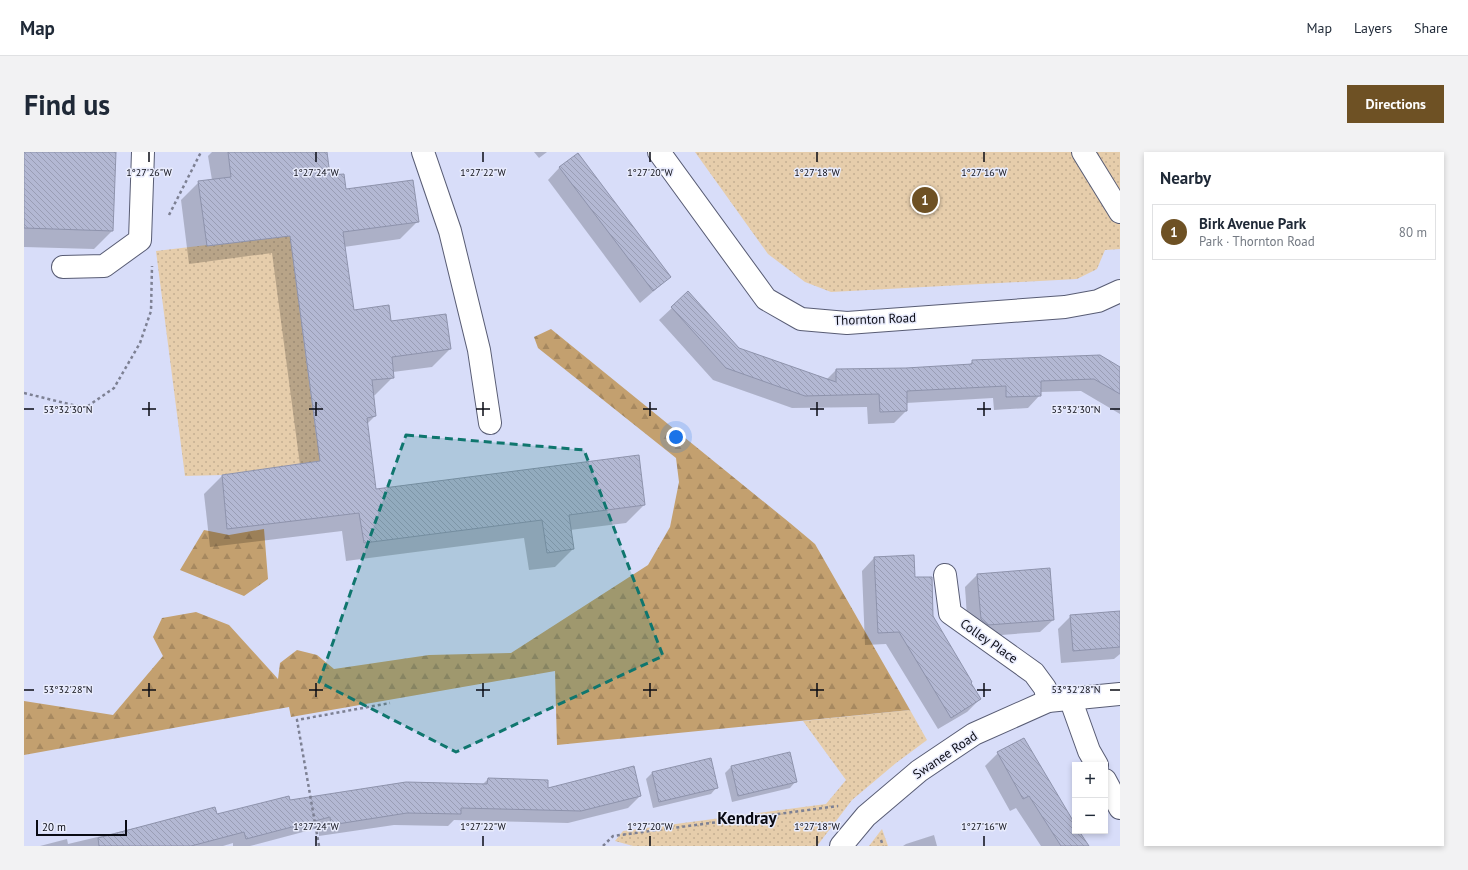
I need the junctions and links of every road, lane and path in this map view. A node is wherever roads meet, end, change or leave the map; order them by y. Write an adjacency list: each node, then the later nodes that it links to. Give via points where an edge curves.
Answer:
1 (143, 152): 9 (street, via 140,240 104,266)
2 (201, 152): 7 (path)
3 (423, 152): 12 (street, via 450,231 478,350)
4 (658, 152): 10 (street, Thornton Road, via 766,299 801,319 847,323 1065,307 1098,301)
5 (1083, 152): 6 (street)
6 (1120, 212)
7 (166, 222)
8 (152, 264): 11 (path, via 151,310 140,343 114,388 84,408)
9 (62, 267)
10 (1120, 291)
11 (24, 393)
12 (490, 423)
13 (945, 575): 16 (street, Colley Place, via 950,614 1034,673 1045,688)
14 (1120, 694): 15 (street, Swanee Road)
15 (1070, 698): 16 (street, Swanee Road); 18 (street)
16 (1048, 701): 21 (street, Swanee Road, via 974,734 919,771)
17 (390, 703): 22 (path, via 297,720)
18 (1095, 762)
19 (1108, 786): 20 (street)
20 (1120, 808)
21 (866, 816): 23 (path, via 847,805 613,836); 24 (street, Swanee Road)
22 (319, 846)
23 (603, 846)
24 (841, 846)

